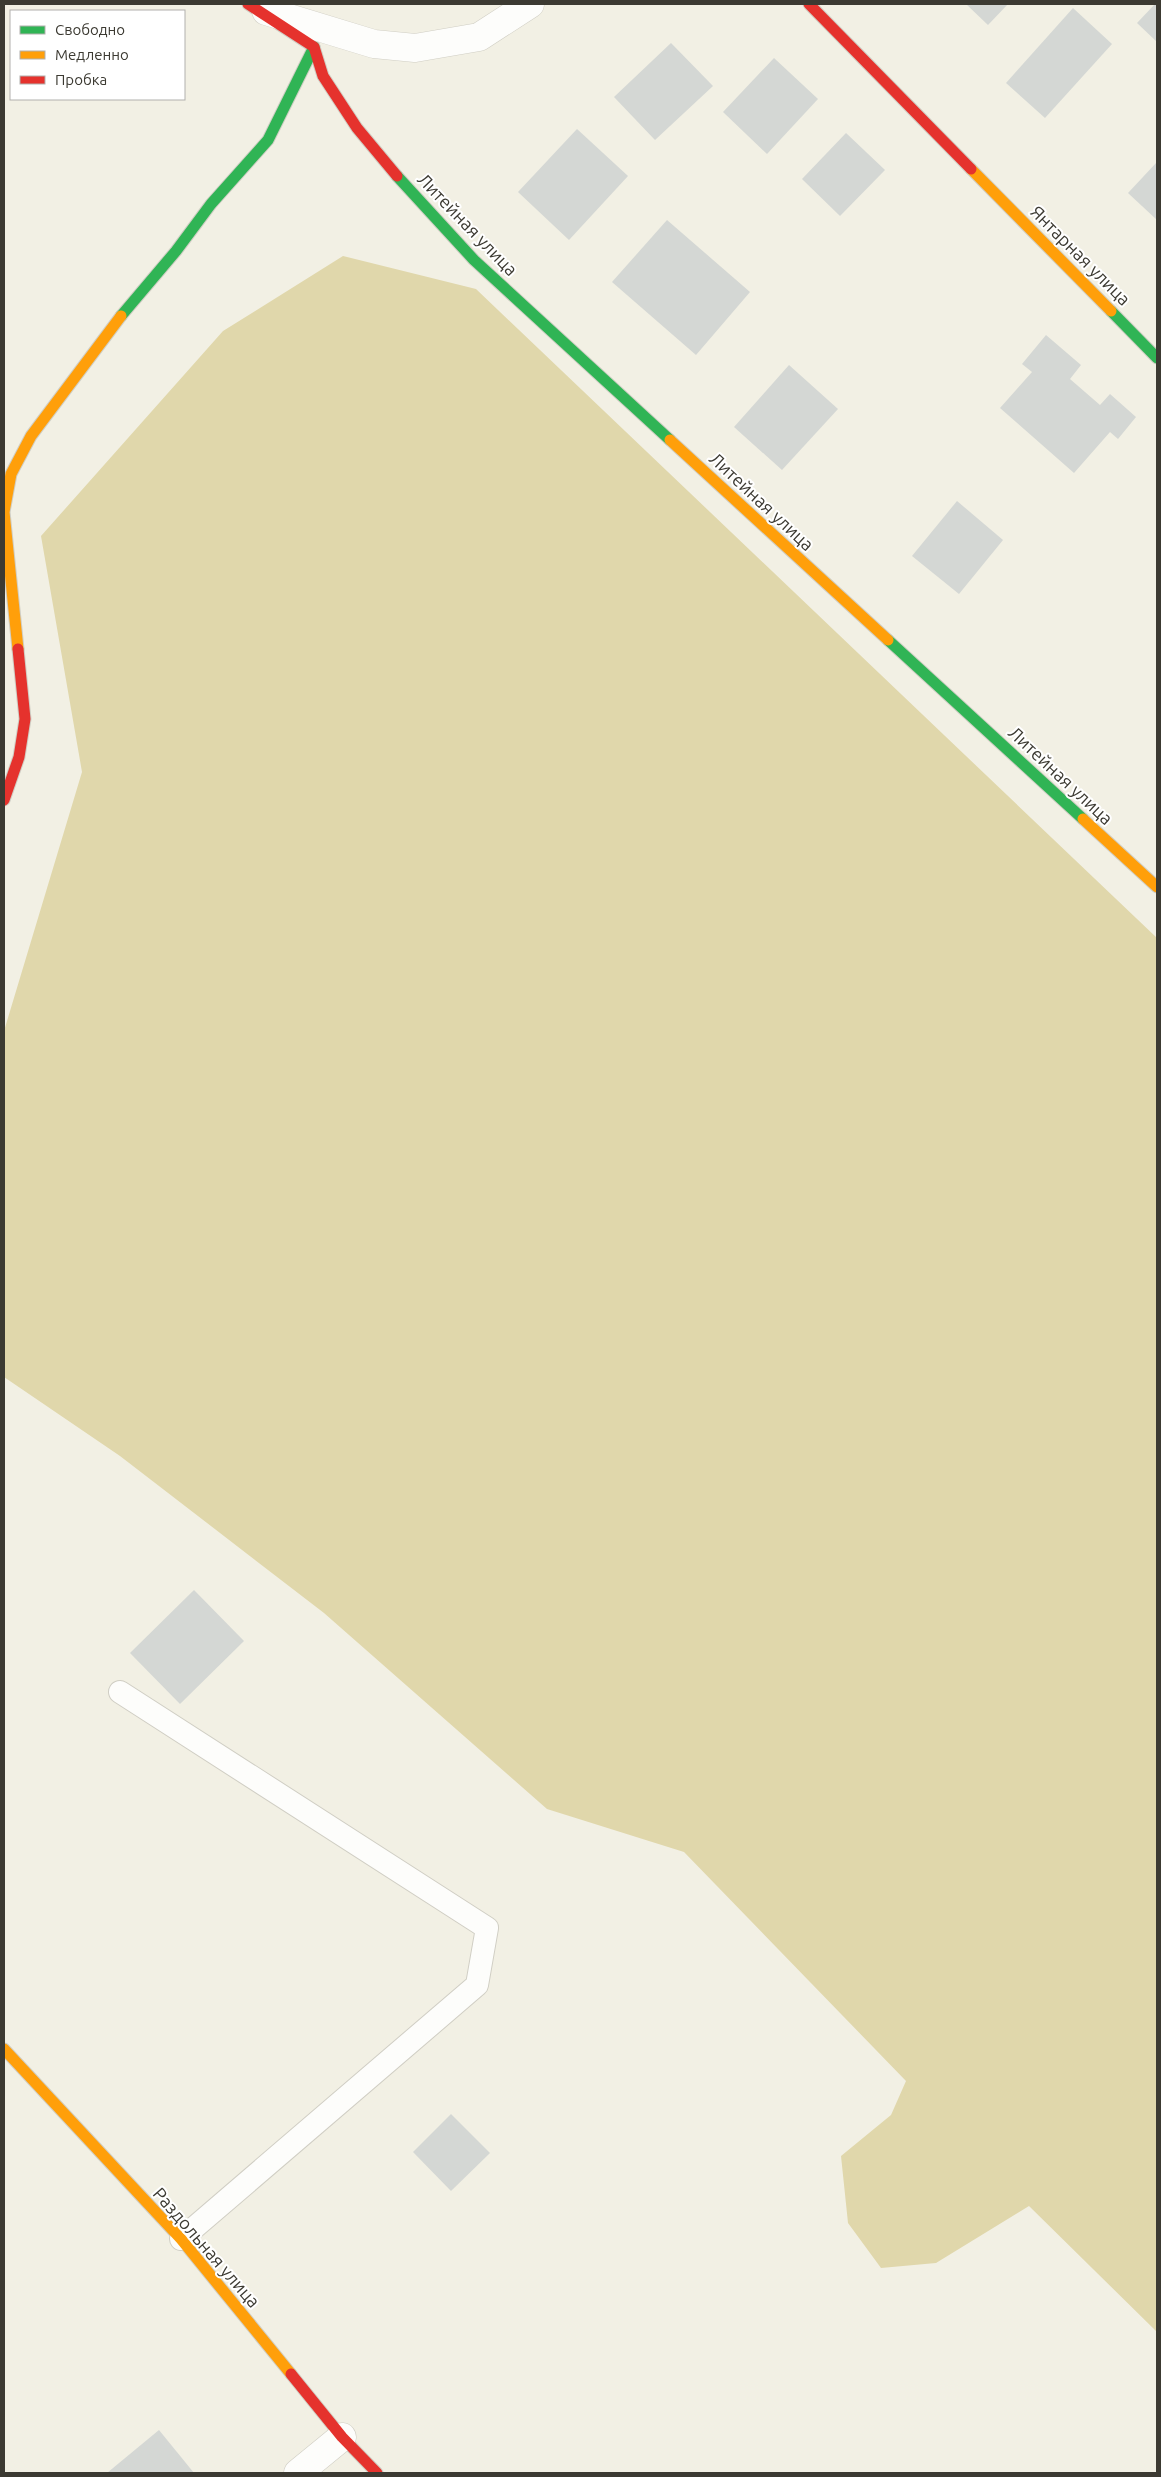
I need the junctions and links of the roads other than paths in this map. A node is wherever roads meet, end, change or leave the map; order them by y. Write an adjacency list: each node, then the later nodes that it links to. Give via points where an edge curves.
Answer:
1 (530, 4): 3 (street, via 479,37 415,48 374,44)
2 (808, 4): 5 (street, Янтарная улица)
3 (250, 5): 4 (street)
4 (314, 47): 6 (street, via 268,140 211,204 116,322 30,436 11,474 4,512 25,719 19,757); 7 (street, Литейная улица, via 322,76 357,128 474,260)
5 (1157, 358)
6 (4, 800)
7 (1157, 887)
8 (120, 1692): 10 (lane, via 487,1928 476,1986)
9 (5, 2052): 10 (street, Раздольная улица)
10 (181, 2239): 11 (street, Раздольная улица)
11 (342, 2437): 12 (street); 13 (street, Раздольная улица)
12 (298, 2473)
13 (377, 2473)

